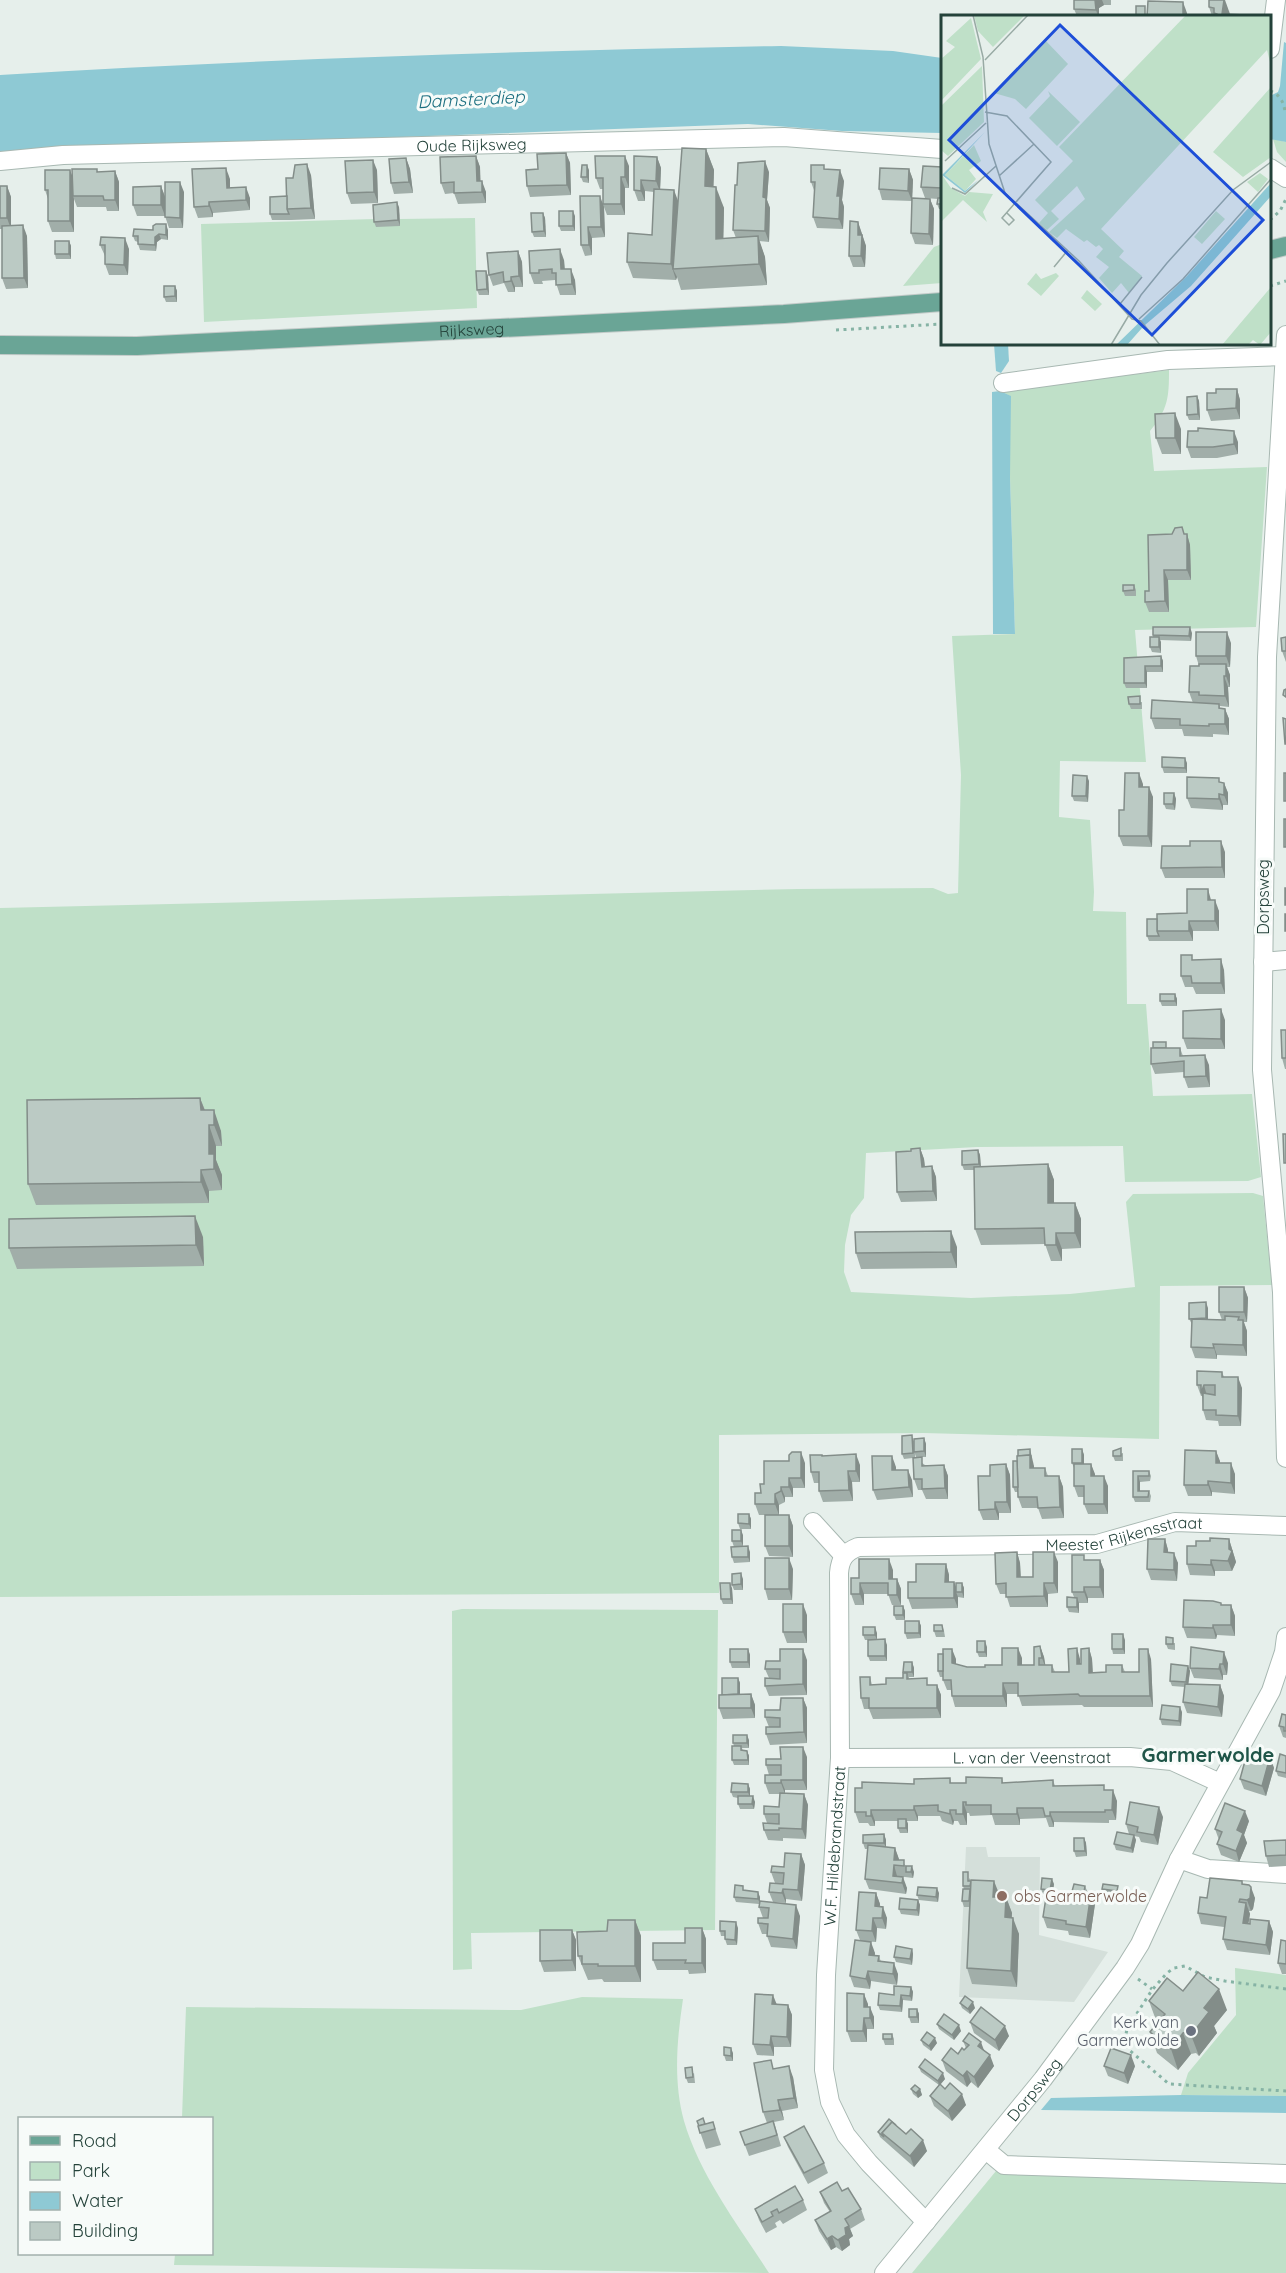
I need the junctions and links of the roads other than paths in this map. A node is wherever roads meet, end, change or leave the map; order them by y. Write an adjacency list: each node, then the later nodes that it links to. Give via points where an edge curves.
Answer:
1 (1276, 0): 2 (street)
2 (1271, 35)
3 (941, 149): 4 (street, Oude Rijksweg, via 784,137 63,155)
4 (0, 161)
5 (1271, 169): 6 (street)
6 (1286, 178)
7 (1286, 246): 8 (main road)
8 (1271, 250)
9 (941, 302): 11 (main road, Rijksweg, via 784,314 137,346)
10 (1286, 335): 12 (street, Dorpsweg)
11 (0, 345)
12 (1284, 356): 13 (street, via 1168,360); 15 (street, Dorpsweg, via 1267,657)
13 (1003, 382)
14 (1286, 960): 15 (street)
15 (1263, 962): 16 (street, Dorpsweg, via 1262,1070 1282,1292)
16 (1286, 1458)
17 (813, 1522): 19 (street)
18 (1286, 1526): 19 (street, Meester Rijkensstraat, via 1175,1522 1098,1544 858,1547)
19 (844, 1556): 21 (street, W.F. Hildebrandstraat, via 839,1573)
20 (1286, 1637): 22 (street, Dorpsweg, via 1271,1691)
21 (840, 1758): 22 (street, L. van der Veenstraat, via 1130,1757 1172,1761); 27 (street, W.F. Hildebrandstraat, via 824,2070 830,2102 846,2135)
22 (1220, 1783): 23 (street, Dorpsweg)
23 (1179, 1859): 24 (street, via 1208,1869); 25 (street, Dorpsweg, via 1125,1968)
24 (1286, 1874)
25 (986, 2150): 26 (street, via 1004,2165); 27 (street, Dorpsweg)
26 (1286, 2174)
27 (926, 2222): 28 (street, Dorpsweg)
28 (884, 2273)

